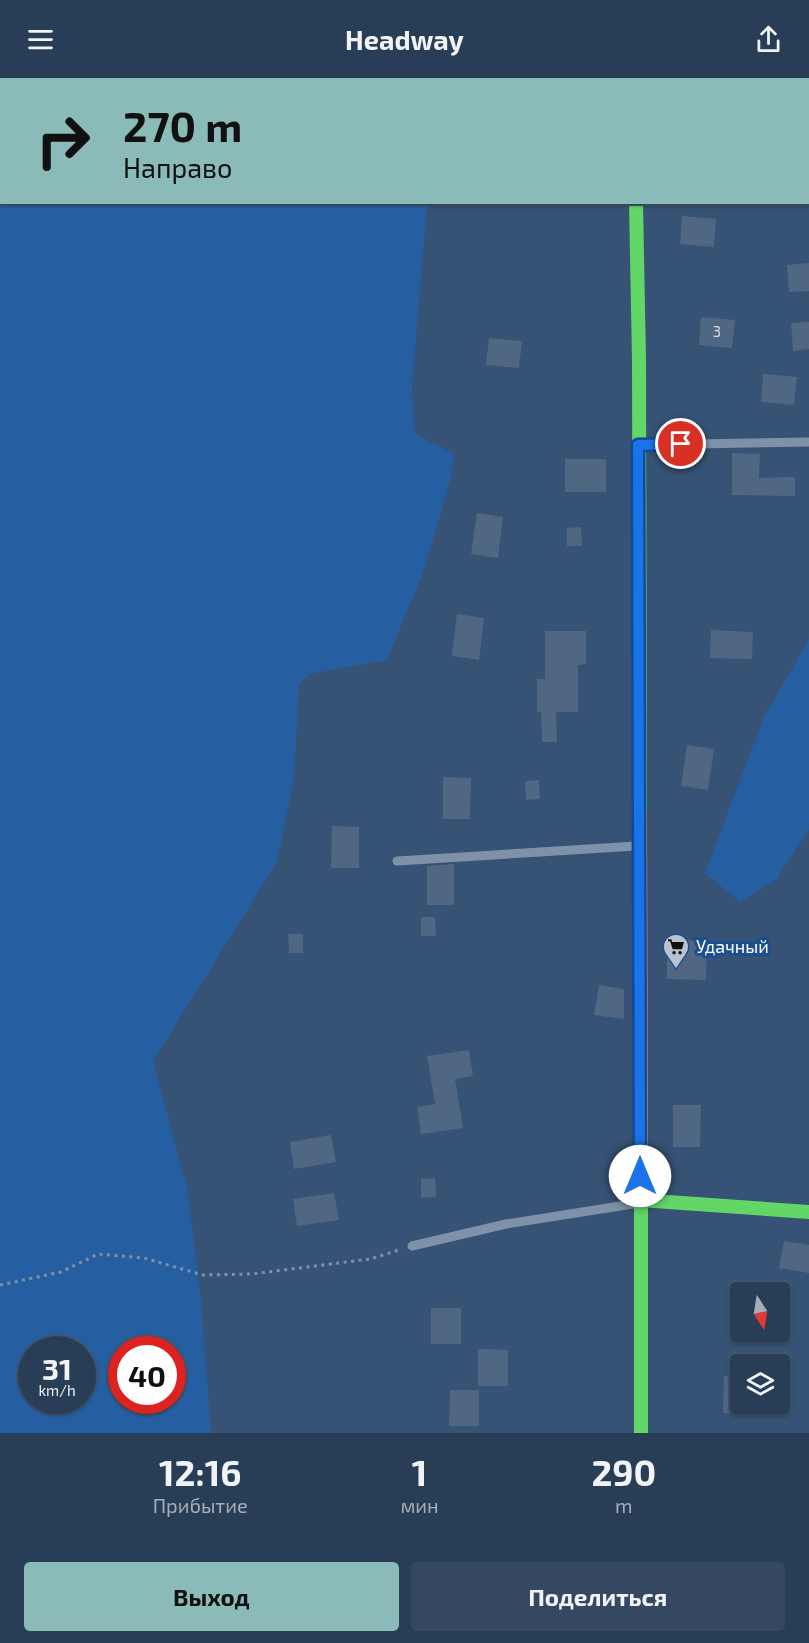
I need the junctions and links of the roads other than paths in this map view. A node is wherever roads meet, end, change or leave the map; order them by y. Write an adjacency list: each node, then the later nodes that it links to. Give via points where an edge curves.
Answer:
1 (636, 204): 3 (street)
2 (809, 442): 3 (lane)
3 (638, 445): 4 (street)
4 (639, 846): 5 (lane); 6 (street)
5 (398, 861)
6 (640, 1202): 7 (street); 8 (lane, via 506,1224); 9 (street)
7 (809, 1212)
8 (412, 1246)
9 (641, 1433)

